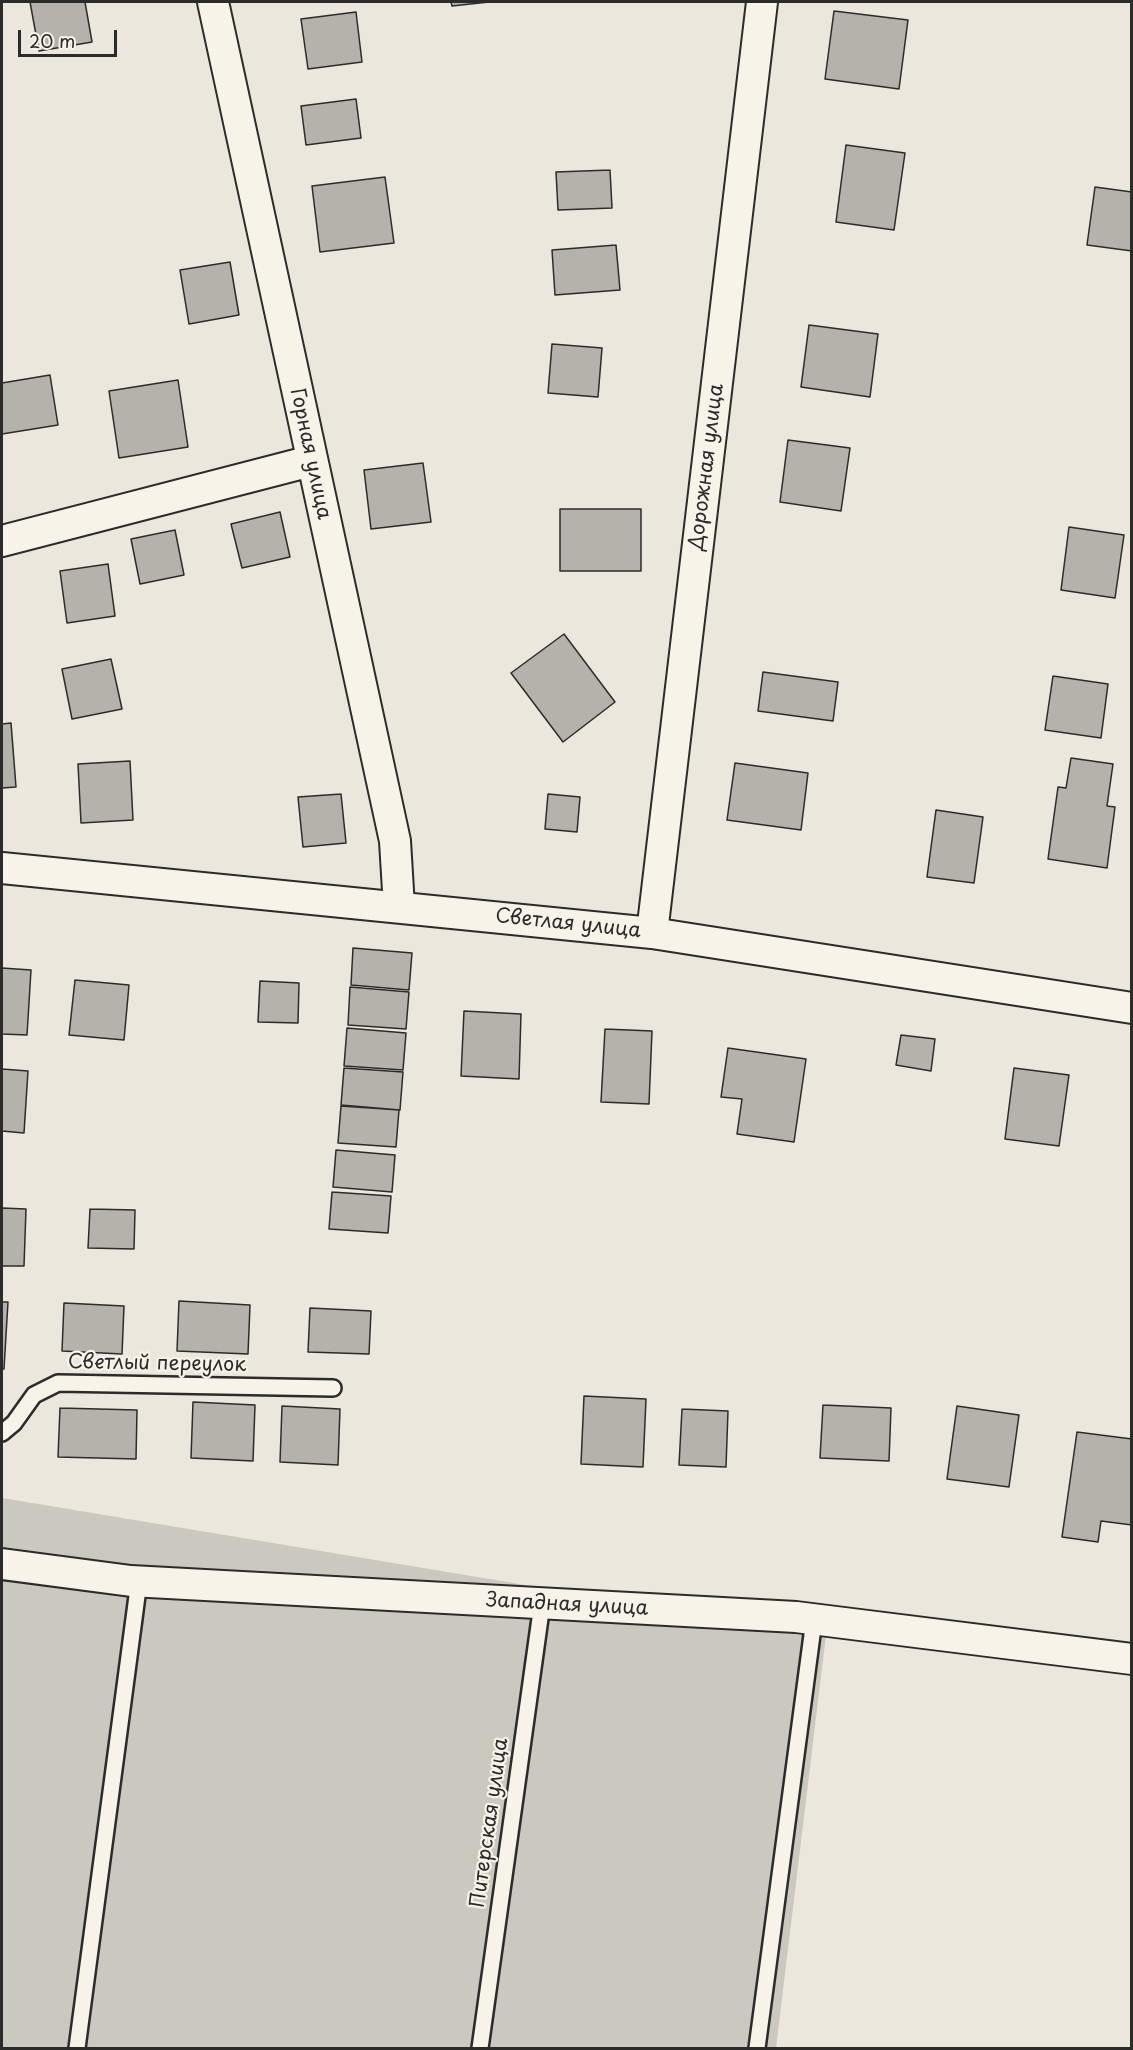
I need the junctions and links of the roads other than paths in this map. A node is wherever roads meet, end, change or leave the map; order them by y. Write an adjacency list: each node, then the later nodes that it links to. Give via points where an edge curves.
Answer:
1 (213, 2): 3 (street, Горная улица)
2 (762, 2): 7 (street, Дорожная улица)
3 (311, 461): 4 (street); 6 (street, Горная улица, via 395,841)
4 (2, 541)
5 (2, 868): 6 (street, Светлая улица)
6 (399, 907): 7 (street, Светлая улица)
7 (652, 933): 8 (street, Светлая улица)
8 (1131, 1008)
9 (333, 1388): 10 (lane, Светлый переулок, via 58,1383 34,1395)
10 (2, 1433)
11 (2, 1564): 12 (street, Западная улица)
12 (139, 1581): 13 (street, Западная улица); 16 (lane)
13 (542, 1604): 14 (street, Западная улица); 17 (lane, Питерская улица)
14 (814, 1620): 15 (street, Западная улица); 18 (lane)
15 (1131, 1659)
16 (77, 2049)
17 (480, 2049)
18 (757, 2049)

